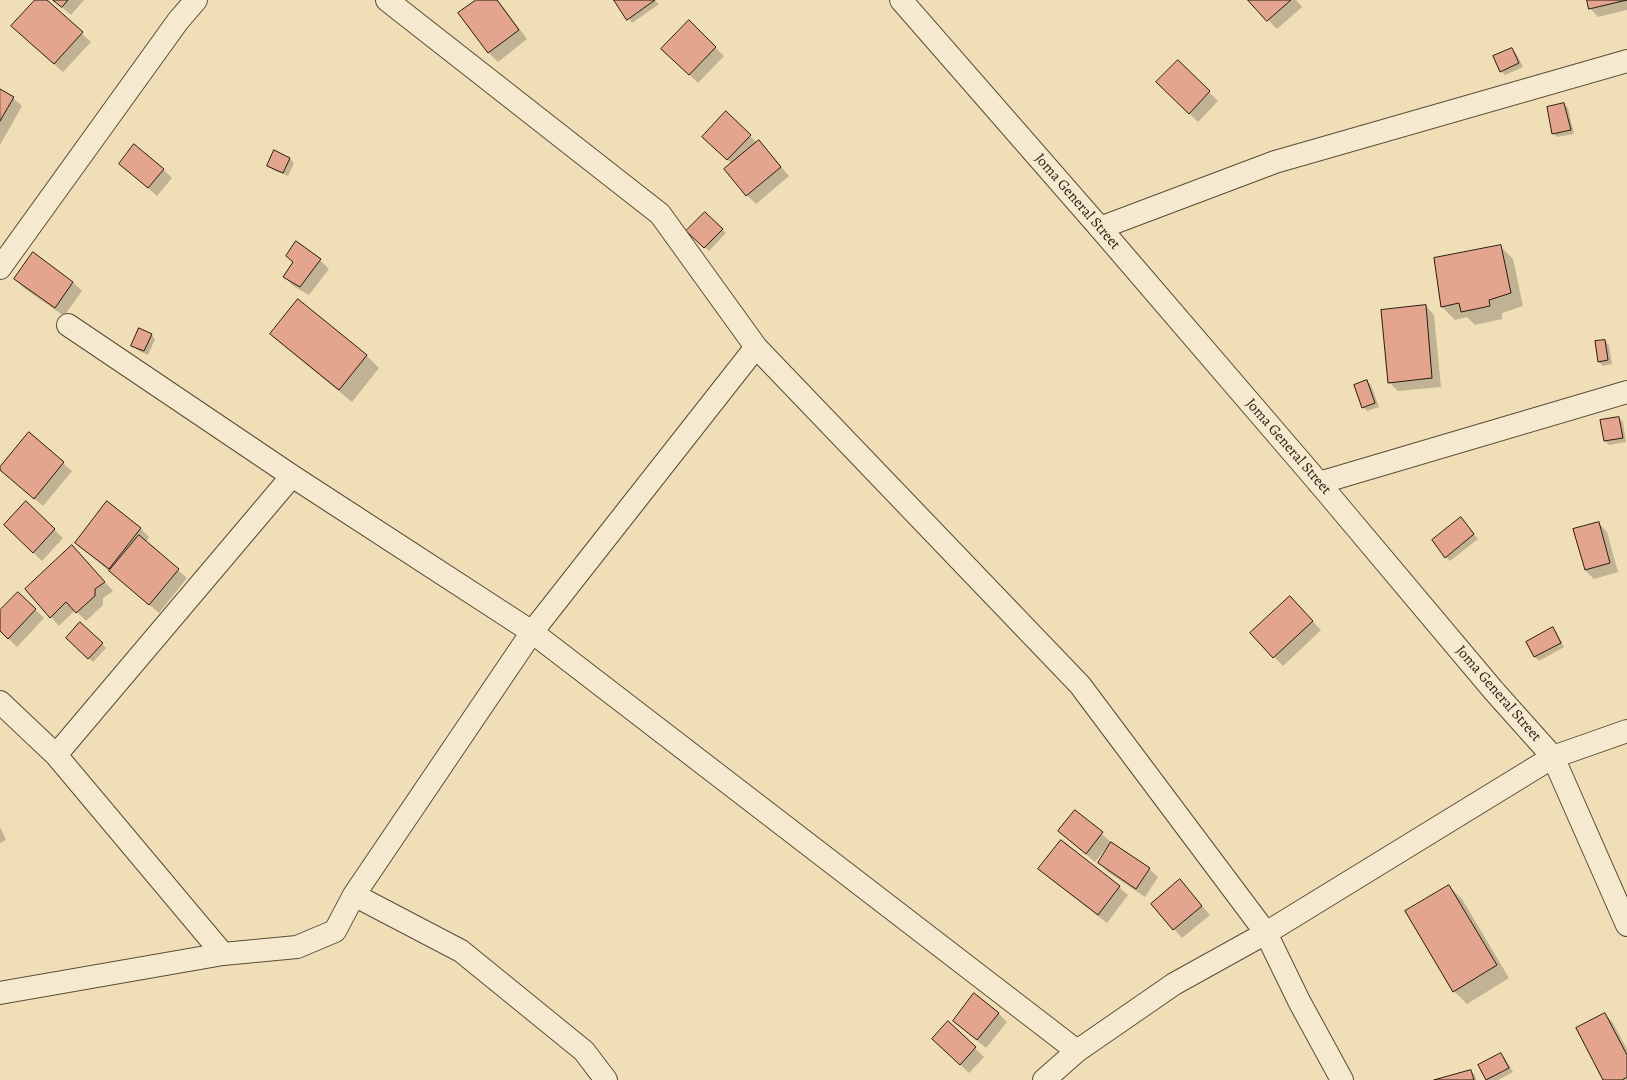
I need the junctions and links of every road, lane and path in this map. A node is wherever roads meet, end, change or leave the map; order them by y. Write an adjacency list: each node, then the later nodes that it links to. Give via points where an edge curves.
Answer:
1 (196, 0): 6 (street, via 178,21)
2 (387, 0): 8 (street, via 660,214)
3 (901, 0): 5 (street, Joma General Street)
4 (1627, 61): 5 (street, via 1275,162)
5 (1100, 228): 11 (street, Joma General Street)
6 (0, 268)
7 (68, 325): 10 (street)
8 (756, 348): 12 (street); 19 (street, via 1080,685)
9 (1627, 392): 11 (street)
10 (292, 476): 12 (street); 15 (street)
11 (1319, 483): 16 (street, Joma General Street, via 1494,691)
12 (532, 632): 17 (street); 22 (street)
13 (0, 702): 15 (street)
14 (1627, 731): 16 (street)
15 (56, 755): 20 (street)
16 (1553, 757): 18 (street, Joma General Street); 19 (street)
17 (354, 895): 20 (street, via 335,931 297,947); 23 (street, via 461,951 584,1052)
18 (1627, 925)
19 (1266, 933): 22 (street, via 1174,984); 25 (street)
20 (223, 954): 21 (street)
21 (0, 993)
22 (1077, 1051): 24 (street)
23 (606, 1080)
24 (1044, 1080)
25 (1342, 1080)

